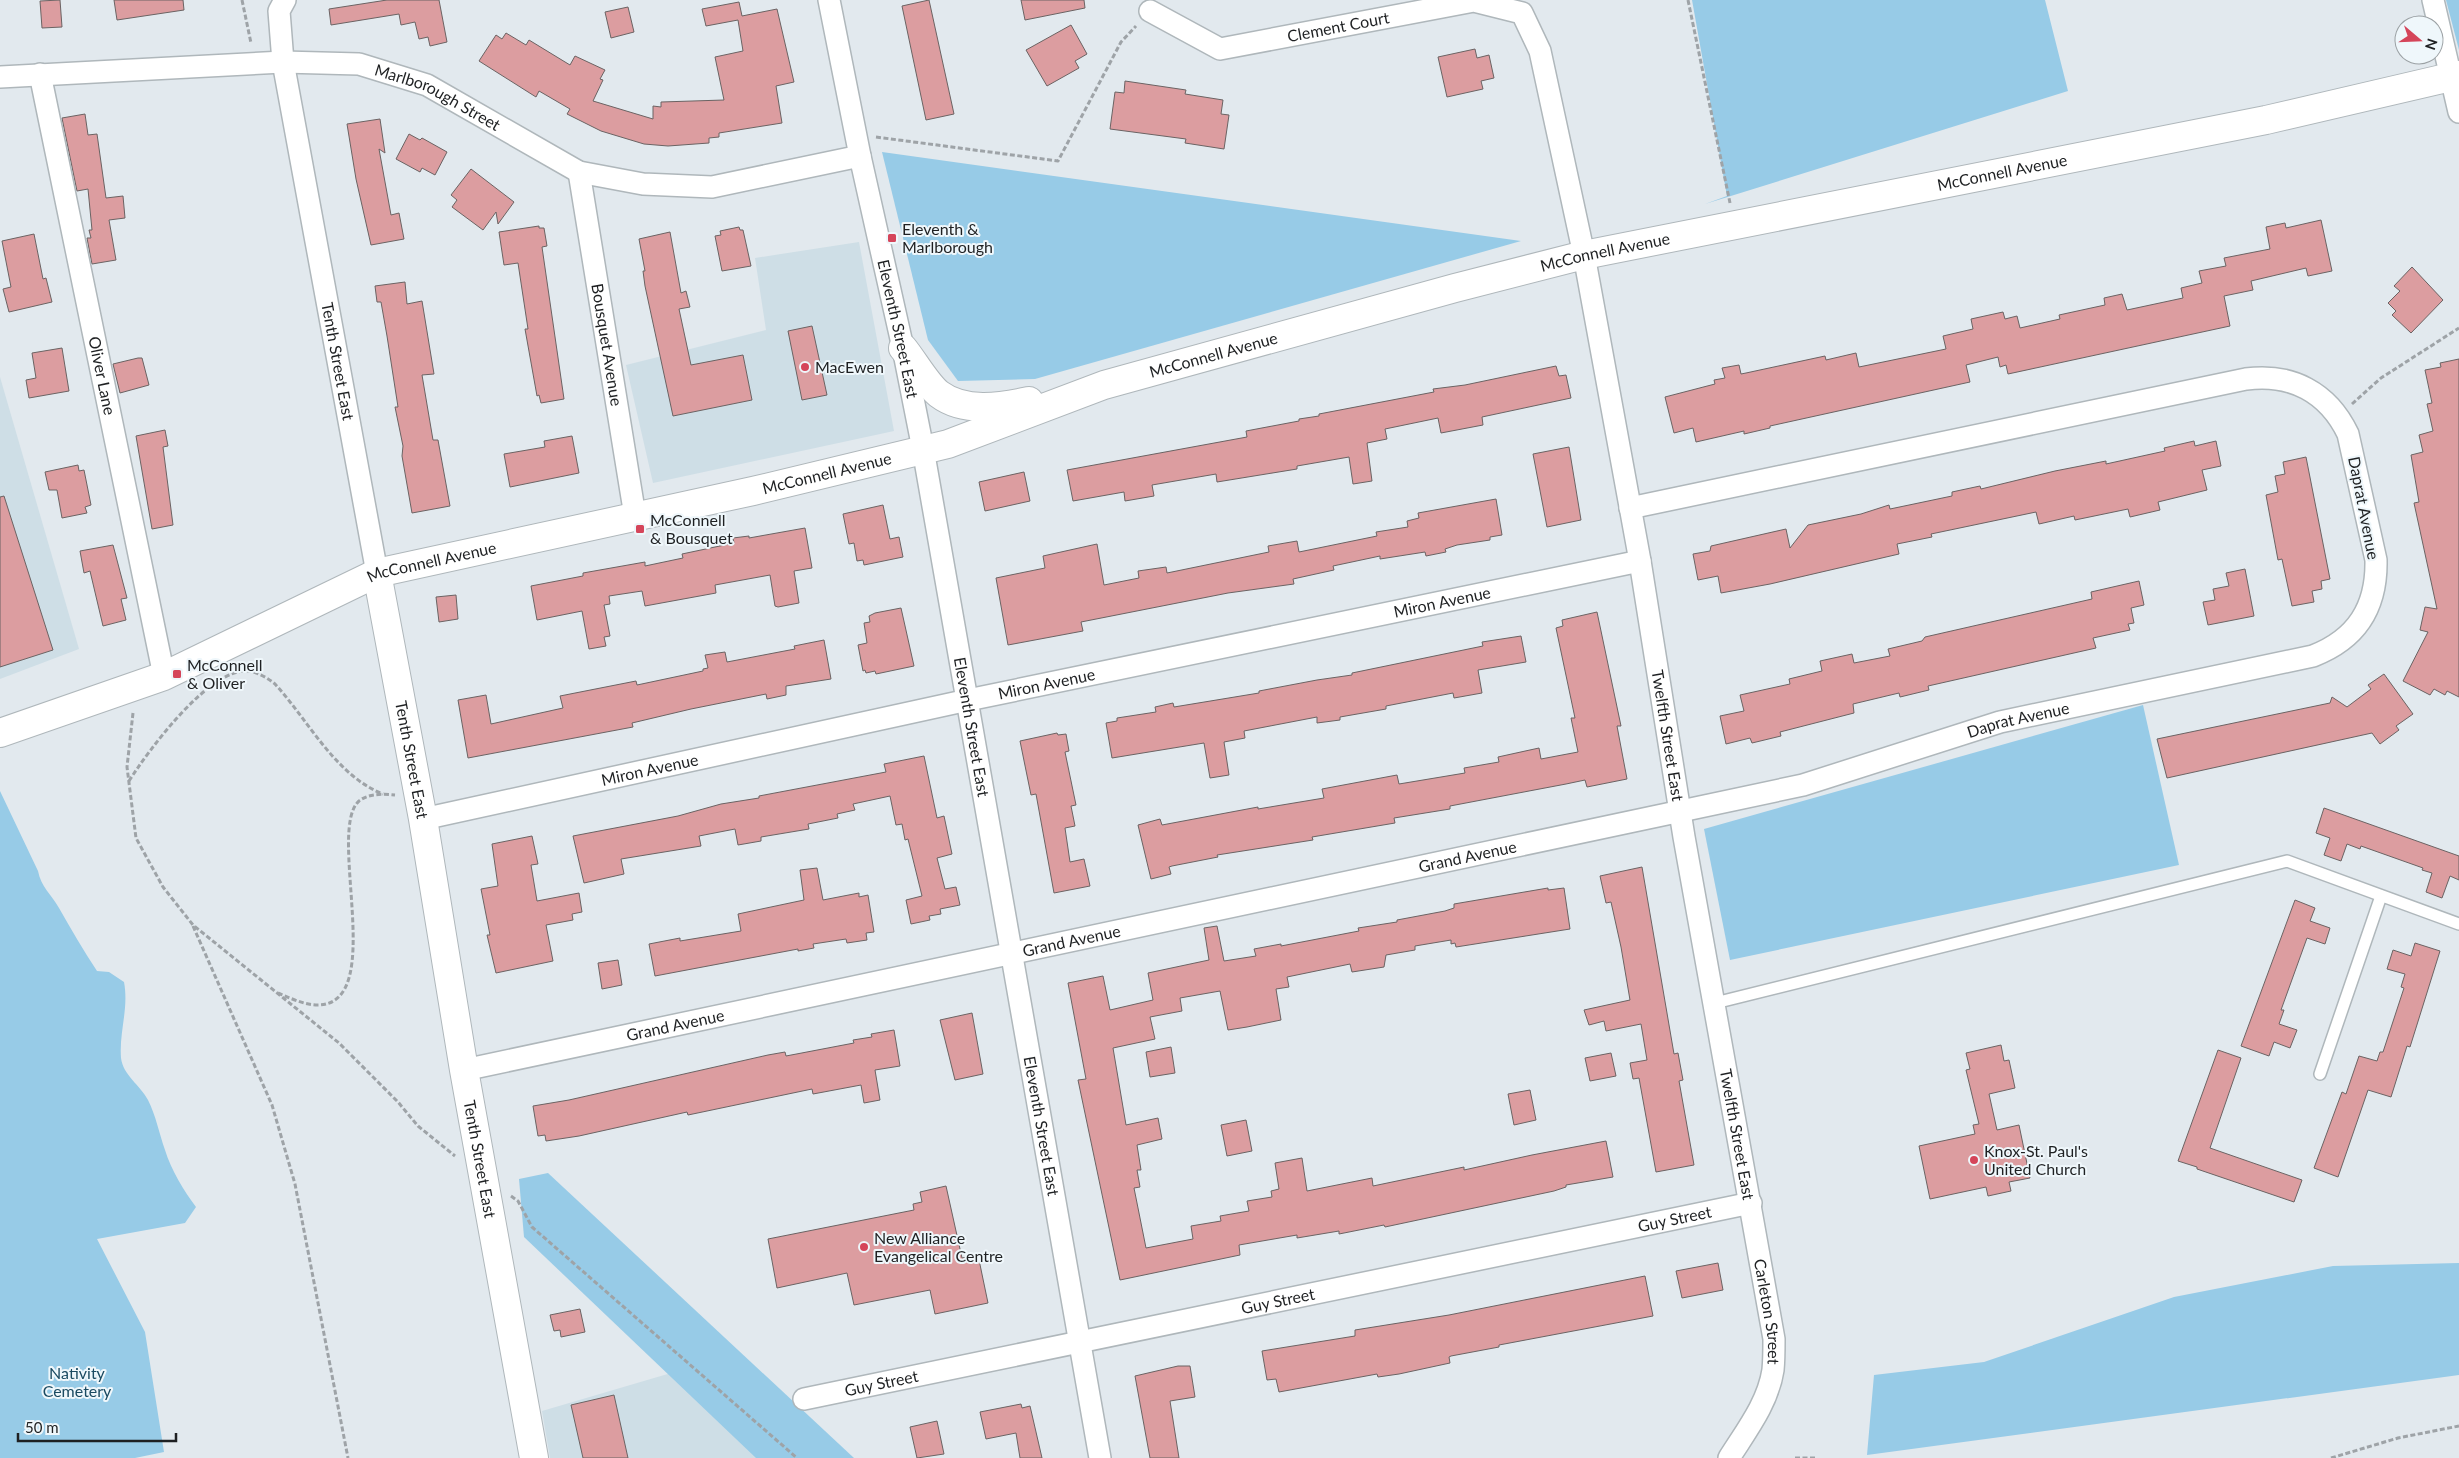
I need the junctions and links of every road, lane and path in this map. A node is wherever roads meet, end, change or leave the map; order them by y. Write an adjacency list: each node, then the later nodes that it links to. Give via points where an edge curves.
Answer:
1 (242, 0): 8 (path)
2 (285, 0): 7 (street, Tenth Street East, via 279,11)
3 (829, 0): 13 (street, Eleventh Street East)
4 (1688, 0): 16 (path)
5 (2433, 0): 10 (street)
6 (1150, 11): 13 (path, via 1121,42 1058,161); 17 (street, Clement Court, via 1220,50 1474,1 1522,13 1540,51)
7 (283, 62): 8 (street, Marlborough Street); 15 (street, Marlborough Street, via 359,64 427,85); 26 (street, Tenth Street East)
8 (255, 63): 9 (street, Marlborough Street)
9 (40, 74): 11 (street, Marlborough Street); 27 (street, Oliver Lane)
10 (2455, 76): 12 (street); 16 (main road, McConnell Avenue, via 2266,120)
11 (0, 77)
12 (2459, 112)
13 (855, 134): 14 (street, Eleventh Street East)
14 (860, 156): 15 (street, Marlborough Street, via 712,186 643,184); 19 (street, Eleventh Street East)
15 (579, 172): 24 (street, Bousquet Avenue)
16 (1735, 225): 17 (main road, McConnell Avenue)
17 (1584, 255): 20 (main road, McConnell Avenue); 23 (street, Twelfth Street East)
18 (2459, 328): 21 (path, via 2381,378)
19 (903, 348): 20 (main road, via 938,394 963,406 1002,407); 22 (street, Eleventh Street East)
20 (1104, 385): 22 (main road, McConnell Avenue, via 948,444)
21 (2338, 416): 23 (street, Daprat Avenue, via 2326,402 2300,384 2269,378 2246,379); 34 (street, Daprat Avenue, via 2353,449 2376,560 2376,575 2374,591 2362,619 2347,637 2328,650 2313,656 2000,722 1803,784)
22 (924, 449): 24 (main road, McConnell Avenue); 29 (street, Eleventh Street East)
23 (1630, 508): 25 (street, Twelfth Street East)
24 (635, 516): 26 (main road, McConnell Avenue)
25 (1640, 561): 29 (street, Miron Avenue); 34 (street, Twelfth Street East)
26 (377, 573): 27 (main road, McConnell Avenue); 35 (main road, Tenth Street East)
27 (164, 676): 28 (main road, McConnell Avenue)
28 (136, 686): 30 (main road, McConnell Avenue); 31 (path, via 127,767)
29 (968, 700): 35 (street, Miron Avenue); 40 (street, Eleventh Street East)
30 (0, 733)
31 (129, 781): 32 (path, via 157,740 204,691 223,678 248,671 275,684 314,735 349,772); 36 (path)
32 (383, 794): 33 (path); 41 (path, via 359,802 352,811 349,828 351,953 342,995 320,1005)
33 (401, 795)
34 (1680, 812): 40 (street, Grand Avenue); 42 (street, Twelfth Street East)
35 (423, 819): 43 (main road, Tenth Street East)
36 (136, 838)
37 (2381, 896): 38 (lane); 42 (lane, via 2287,861); 44 (lane)
38 (2459, 924)
39 (193, 925): 49 (path, via 272,1105 290,1166)
40 (1013, 952): 43 (street, Grand Avenue); 46 (street, Eleventh Street East)
41 (275, 992)
42 (1715, 1003): 45 (street, Twelfth Street East)
43 (464, 1070): 50 (main road, Tenth Street East)
44 (2320, 1074)
45 (1752, 1209): 46 (street, Guy Street); 52 (street, Carleton Street, via 1774,1339 1773,1370 1760,1408)
46 (1078, 1341): 47 (street, Guy Street); 51 (street, Eleventh Street East)
47 (804, 1399)
48 (2459, 1426): 55 (path, via 2398,1438)
49 (348, 1458)
50 (534, 1458)
51 (1100, 1458)
52 (1729, 1458)
53 (1795, 1458): 54 (path)
54 (1815, 1458)
55 (2331, 1458)

